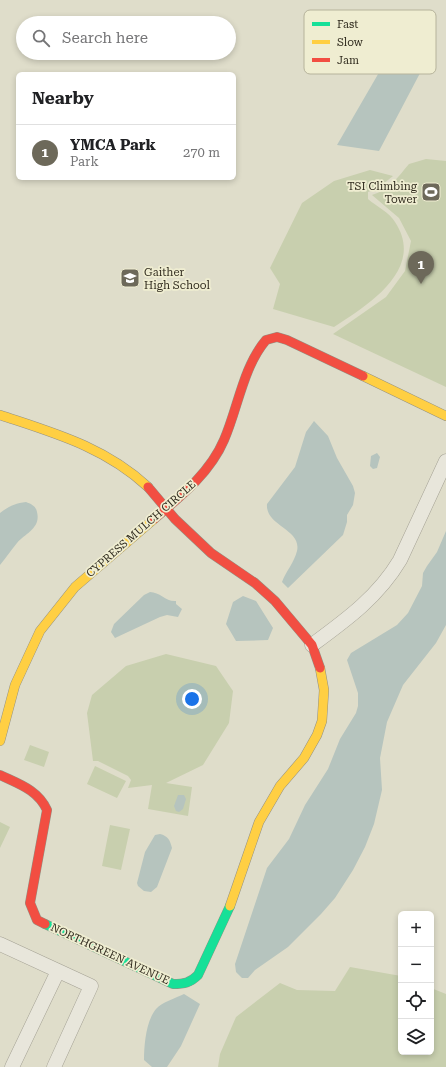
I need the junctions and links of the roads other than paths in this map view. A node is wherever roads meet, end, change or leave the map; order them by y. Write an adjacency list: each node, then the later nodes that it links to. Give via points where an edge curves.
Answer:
1 (0, 415): 4 (street, NORTHGREEN AVENUE, via 73,439 96,450 136,476)
2 (446, 416): 4 (street, CYPRESS MULCH CIRCLE, via 287,340 277,337 266,340 253,360 215,458 201,476)
3 (446, 461): 5 (street, via 392,574 357,612)
4 (166, 509): 5 (street, NORTHGREEN AVENUE, via 211,552 255,583 275,601); 6 (street, CYPRESS MULCH CIRCLE, via 75,587 44,625 15,685)
5 (312, 646): 7 (street, NORTHGREEN AVENUE, via 323,676 324,690 322,721 317,736 304,758 280,786 259,822 229,909 198,975 192,982 173,984 37,920 30,903 47,810 44,800 37,793)
6 (0, 742)
7 (0, 775)
8 (0, 944): 9 (street)
9 (58, 971): 10 (street); 11 (street, via 91,986)
10 (12, 1067)
11 (54, 1067)

